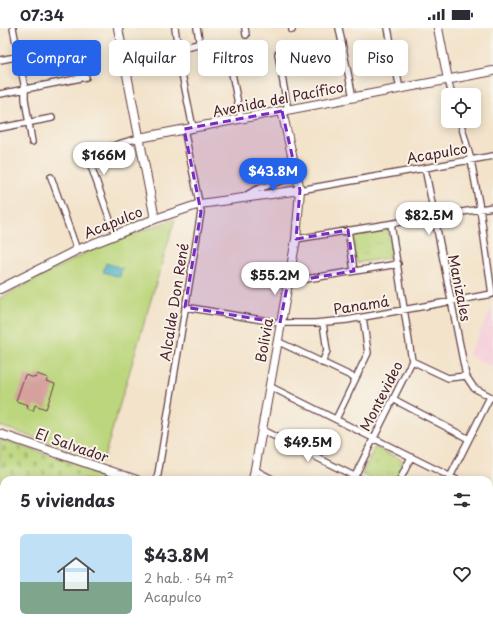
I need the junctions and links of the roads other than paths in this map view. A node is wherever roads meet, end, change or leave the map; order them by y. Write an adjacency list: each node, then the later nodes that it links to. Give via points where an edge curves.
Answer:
1 (13, 28): 10 (street)
2 (118, 28): 32 (street)
3 (175, 28): 4 (street, via 178,49 198,44)
4 (197, 28)
5 (245, 28): 9 (street)
6 (339, 28): 24 (street)
7 (388, 28): 22 (street)
8 (438, 28): 19 (street)
9 (246, 35)
10 (16, 40)
11 (12, 57): 12 (street)
12 (0, 60)
13 (493, 71): 19 (street, Avenida del Pacífico)
14 (23, 76): 21 (street)
15 (182, 76): 31 (street, Alcalde Don René)
16 (233, 76): 27 (street)
17 (281, 76): 25 (street)
18 (86, 77): 21 (street)
19 (448, 80): 20 (street); 22 (street, Avenida del Pacífico)
20 (450, 88)
21 (25, 89): 23 (street); 28 (street)
22 (400, 89): 24 (street, Avenida del Pacífico)
23 (0, 94)
24 (353, 98): 25 (street, Avenida del Pacífico)
25 (285, 110): 27 (street, Avenida del Pacífico); 37 (street, Bolivia)
26 (52, 118): 28 (street)
27 (241, 119): 31 (street, Avenida del Pacífico)
28 (29, 122): 29 (street); 33 (street)
29 (0, 128)
30 (462, 128): 35 (street)
31 (188, 129): 32 (street, Avenida del Pacífico); 41 (street, Alcalde Don René)
32 (139, 138): 45 (street); 48 (street, via 102,150 91,161)
33 (32, 142)
34 (493, 156): 35 (street, Acapulco)
35 (471, 160): 36 (street, Acapulco); 43 (street)
36 (425, 168): 39 (street, Acapulco); 44 (street, Manizales)
37 (298, 175): 39 (street, Bolivia); 40 (street, Acapulco, via 255,190)
38 (51, 177): 50 (street)
39 (300, 190): 40 (street, Acapulco); 49 (street, Bolivia)
40 (243, 198): 41 (street, Acapulco)
41 (200, 204): 45 (street, Acapulco); 57 (street, Alcalde Don René, via 201,212)
42 (493, 207): 43 (street)
43 (480, 209): 44 (street); 55 (street)
44 (434, 217): 46 (street); 56 (street, Manizales)
45 (155, 219): 48 (street, Acapulco)
46 (391, 224): 47 (street); 51 (street, Montevideo)
47 (348, 230): 49 (street); 52 (street)
48 (116, 234): 50 (street, Acapulco)
49 (296, 239): 53 (street, Bolivia)
50 (77, 250): 54 (street, Acapulco)
51 (398, 264): 52 (street); 58 (street, Montevideo)
52 (354, 271): 53 (street)
53 (288, 282): 60 (street, Bolivia)
54 (0, 290)
55 (493, 294): 56 (street, Panamá)
56 (450, 301): 58 (street, Panamá); 65 (street, Manizales)
57 (184, 307): 60 (street, Panamá); 78 (street, Alcalde Don René)
58 (404, 310): 59 (street, Panamá); 63 (street, Montevideo)
59 (363, 317): 61 (street, Panamá); 66 (street, via 368,353)
60 (280, 323): 61 (street, Panamá); 62 (street, Bolivia)
61 (323, 323): 64 (street, via 327,351)
62 (277, 342): 64 (street); 67 (street, Bolivia)
63 (412, 361): 65 (street, via 448,378); 69 (street, Montevideo)
64 (322, 363): 66 (street)
65 (466, 376): 68 (street, Manizales, via 474,388)
66 (355, 378): 70 (street)
67 (269, 386): 70 (street); 71 (street, Bolivia)
68 (491, 397): 74 (street)
69 (393, 399): 73 (street, Montevideo); 74 (street)
70 (336, 419): 73 (street)
71 (262, 430): 76 (street, Bolivia); 81 (street)
72 (0, 434): 77 (street, El Salvador)
73 (374, 438): 75 (street); 82 (street, Montevideo)
74 (469, 438): 85 (street)
75 (411, 457): 83 (street); 84 (street)
76 (255, 470): 79 (street, Bolivia); 80 (street)
77 (124, 476)
78 (158, 476)
79 (254, 476)
80 (266, 476)
81 (350, 476)
82 (355, 476)
83 (402, 476)
84 (445, 476)
85 (450, 476)

